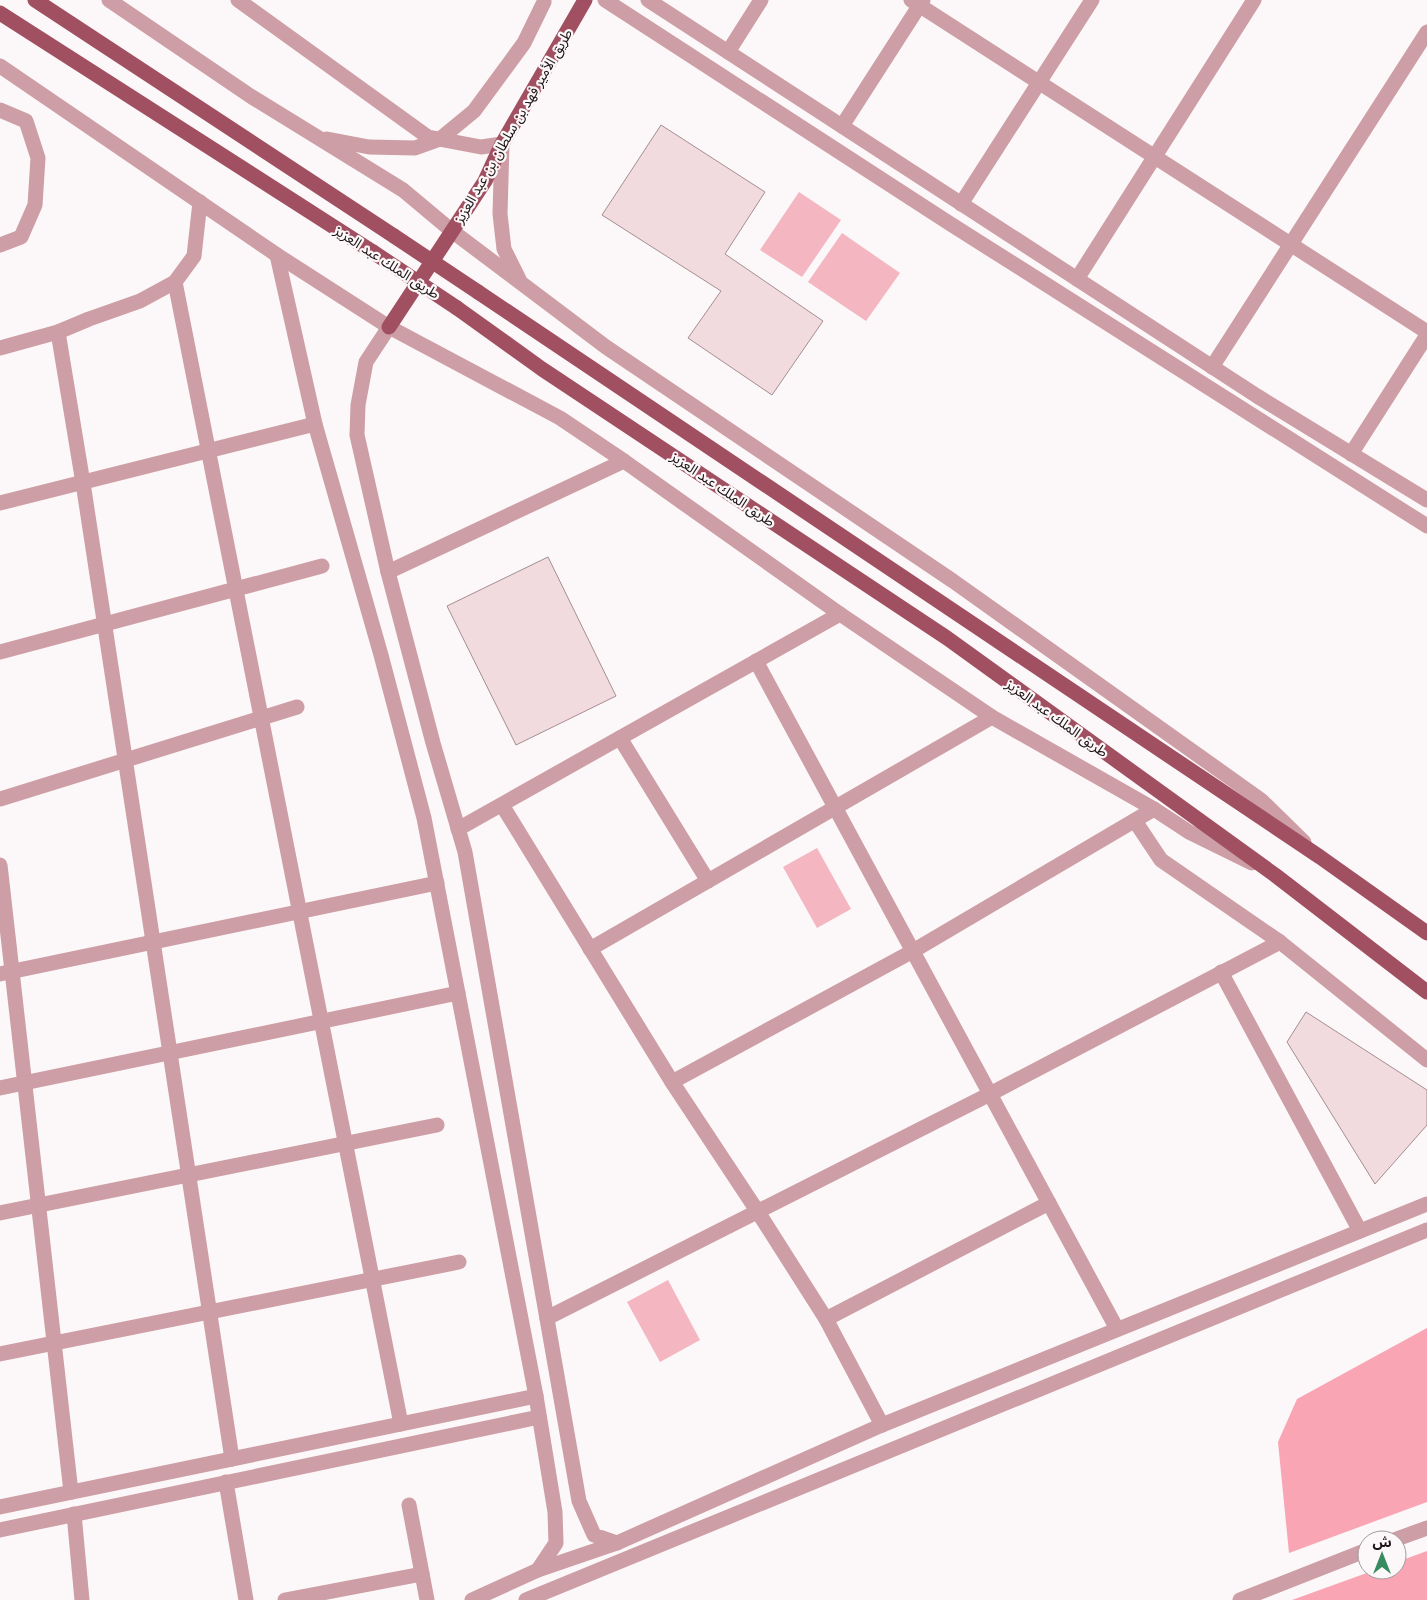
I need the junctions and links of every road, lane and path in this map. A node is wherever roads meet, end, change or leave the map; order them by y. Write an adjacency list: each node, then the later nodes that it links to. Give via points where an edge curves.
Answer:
1 (35, 0): 63 (main road, bridge, via 478,292)
2 (109, 0): 19 (street, via 252,97)
3 (238, 0): 20 (street, via 428,136)
4 (544, 0): 20 (street, via 524,43 474,111)
5 (585, 0): 21 (main road, طريق الأمير فهد بن سلطان بن عبد العزيز)
6 (604, 0): 44 (street)
7 (648, 0): 14 (street)
8 (761, 0): 14 (street)
9 (1092, 0): 16 (street)
10 (1254, 0): 22 (street)
11 (918, 2): 16 (street); 18 (street)
12 (0, 13): 65 (main road, طريق الملك عبد العزيز, bridge, via 373,252 542,369 947,638)
13 (1427, 32): 26 (street)
14 (728, 52): 18 (street)
15 (0, 66): 23 (street)
16 (1039, 82): 22 (street); 24 (street)
17 (0, 110): 27 (street, via 26,121 38,158 35,205 21,237)
18 (842, 126): 24 (street)
19 (317, 136): 20 (street, via 369,147 415,148); 25 (street, via 403,190)
20 (440, 139): 21 (street, via 481,147)
21 (502, 144): 25 (main road, طريق الأمير فهد بن سلطان بن عبد العزيز, via 485,181); 31 (street, via 500,214 504,249)
22 (1154, 157): 26 (street); 29 (street)
23 (200, 202): 28 (street); 30 (street, via 194,256)
24 (961, 204): 29 (street)
25 (452, 231): 31 (street); 32 (main road, طريق الأمير فهد بن سلطان بن عبد العزيز)
26 (1291, 244): 34 (street); 36 (street)
27 (0, 245)
28 (277, 255): 32 (street); 37 (street)
29 (1077, 279): 36 (street)
30 (175, 282): 33 (street, via 140,301); 38 (street)
31 (520, 283): 63 (street, via 606,347 953,581 1261,800)
32 (389, 327): 40 (street, via 560,418); 46 (street, via 366,362 358,405 357,435)
33 (58, 332): 35 (street); 41 (street)
34 (1427, 333): 39 (street)
35 (0, 348)
36 (1212, 367): 39 (street)
37 (315, 424): 38 (street); 67 (street, via 381,655 424,818)
38 (209, 451): 41 (street); 47 (street)
39 (1352, 454): 42 (street)
40 (624, 460): 46 (street); 48 (street)
41 (82, 482): 43 (street); 49 (street)
42 (1427, 500)
43 (0, 503)
44 (1427, 526)
45 (322, 566): 47 (street)
46 (388, 572): 62 (street)
47 (236, 589): 49 (street); 54 (street)
48 (840, 614): 51 (street); 53 (street)
49 (104, 624): 50 (street); 56 (street)
50 (0, 652)
51 (756, 662): 55 (street); 59 (street)
52 (297, 707): 54 (street)
53 (992, 717): 59 (street); 60 (street)
54 (262, 718): 56 (street); 68 (street)
55 (620, 738): 58 (street); 66 (street)
56 (125, 760): 57 (street); 70 (street)
57 (0, 799)
58 (502, 805): 62 (street); 72 (street)
59 (835, 808): 66 (street); 73 (street)
60 (1154, 810): 61 (street); 65 (street, via 1189,832)
61 (1135, 821): 71 (street, via 1161,860); 73 (street)
62 (458, 829): 98 (street, via 465,852)
63 (1320, 857): 69 (main road)
64 (0, 865): 75 (street)
65 (1275, 875): 76 (main road, طريق الملك عبد العزيز)
66 (708, 881): 72 (street)
67 (437, 883): 68 (street); 77 (street)
68 (300, 912): 70 (street); 78 (street)
69 (1427, 933)
70 (153, 942): 75 (street); 79 (street)
71 (1280, 942): 74 (street); 80 (street)
72 (590, 949): 81 (street)
73 (913, 951): 81 (street); 84 (street)
74 (1221, 972): 84 (street); 94 (street)
75 (6, 973): 82 (street)
76 (1427, 992)
77 (458, 993): 78 (street); 103 (street)
78 (321, 1022): 79 (street); 86 (street)
79 (170, 1053): 82 (street); 87 (street)
80 (1427, 1060)
81 (672, 1082): 91 (street)
82 (25, 1083): 83 (street); 90 (street)
83 (0, 1088)
84 (990, 1094): 88 (street); 91 (street)
85 (437, 1125): 86 (street)
86 (345, 1144): 87 (street); 96 (street)
87 (189, 1175): 90 (street); 97 (street)
88 (1049, 1203): 99 (street); 100 (street)
89 (1427, 1204): 94 (street)
90 (38, 1205): 92 (street); 101 (street)
91 (758, 1212): 98 (street); 99 (street)
92 (0, 1213)
93 (1427, 1230): 125 (street)
94 (1360, 1231): 100 (street)
95 (459, 1262): 96 (street)
96 (372, 1280): 97 (street); 105 (street)
97 (210, 1312): 101 (street); 107 (street)
98 (547, 1318): 116 (street, via 579,1501 594,1535)
99 (826, 1319): 106 (street)
100 (1117, 1329): 106 (street)
101 (54, 1343): 102 (street); 109 (street)
102 (0, 1354)
103 (536, 1396): 104 (street); 105 (street)
104 (539, 1417): 108 (street); 118 (street, via 555,1512 556,1543)
105 (401, 1424): 107 (street)
106 (882, 1425): 116 (street)
107 (232, 1459): 109 (street)
108 (226, 1482): 112 (street); 121 (street)
109 (71, 1492): 111 (street)
110 (409, 1505): 119 (street)
111 (0, 1507)
112 (74, 1514): 114 (street); 120 (street)
113 (1427, 1528): 115 (street)
114 (0, 1530)
115 (1407, 1535)
116 (617, 1543): 118 (street)
117 (1357, 1554): 126 (street)
118 (538, 1570): 124 (street)
119 (422, 1574): 122 (street); 123 (street)
120 (82, 1600)
121 (246, 1600)
122 (285, 1600)
123 (427, 1600)
124 (472, 1600)
125 (526, 1600)
126 (1240, 1600)

